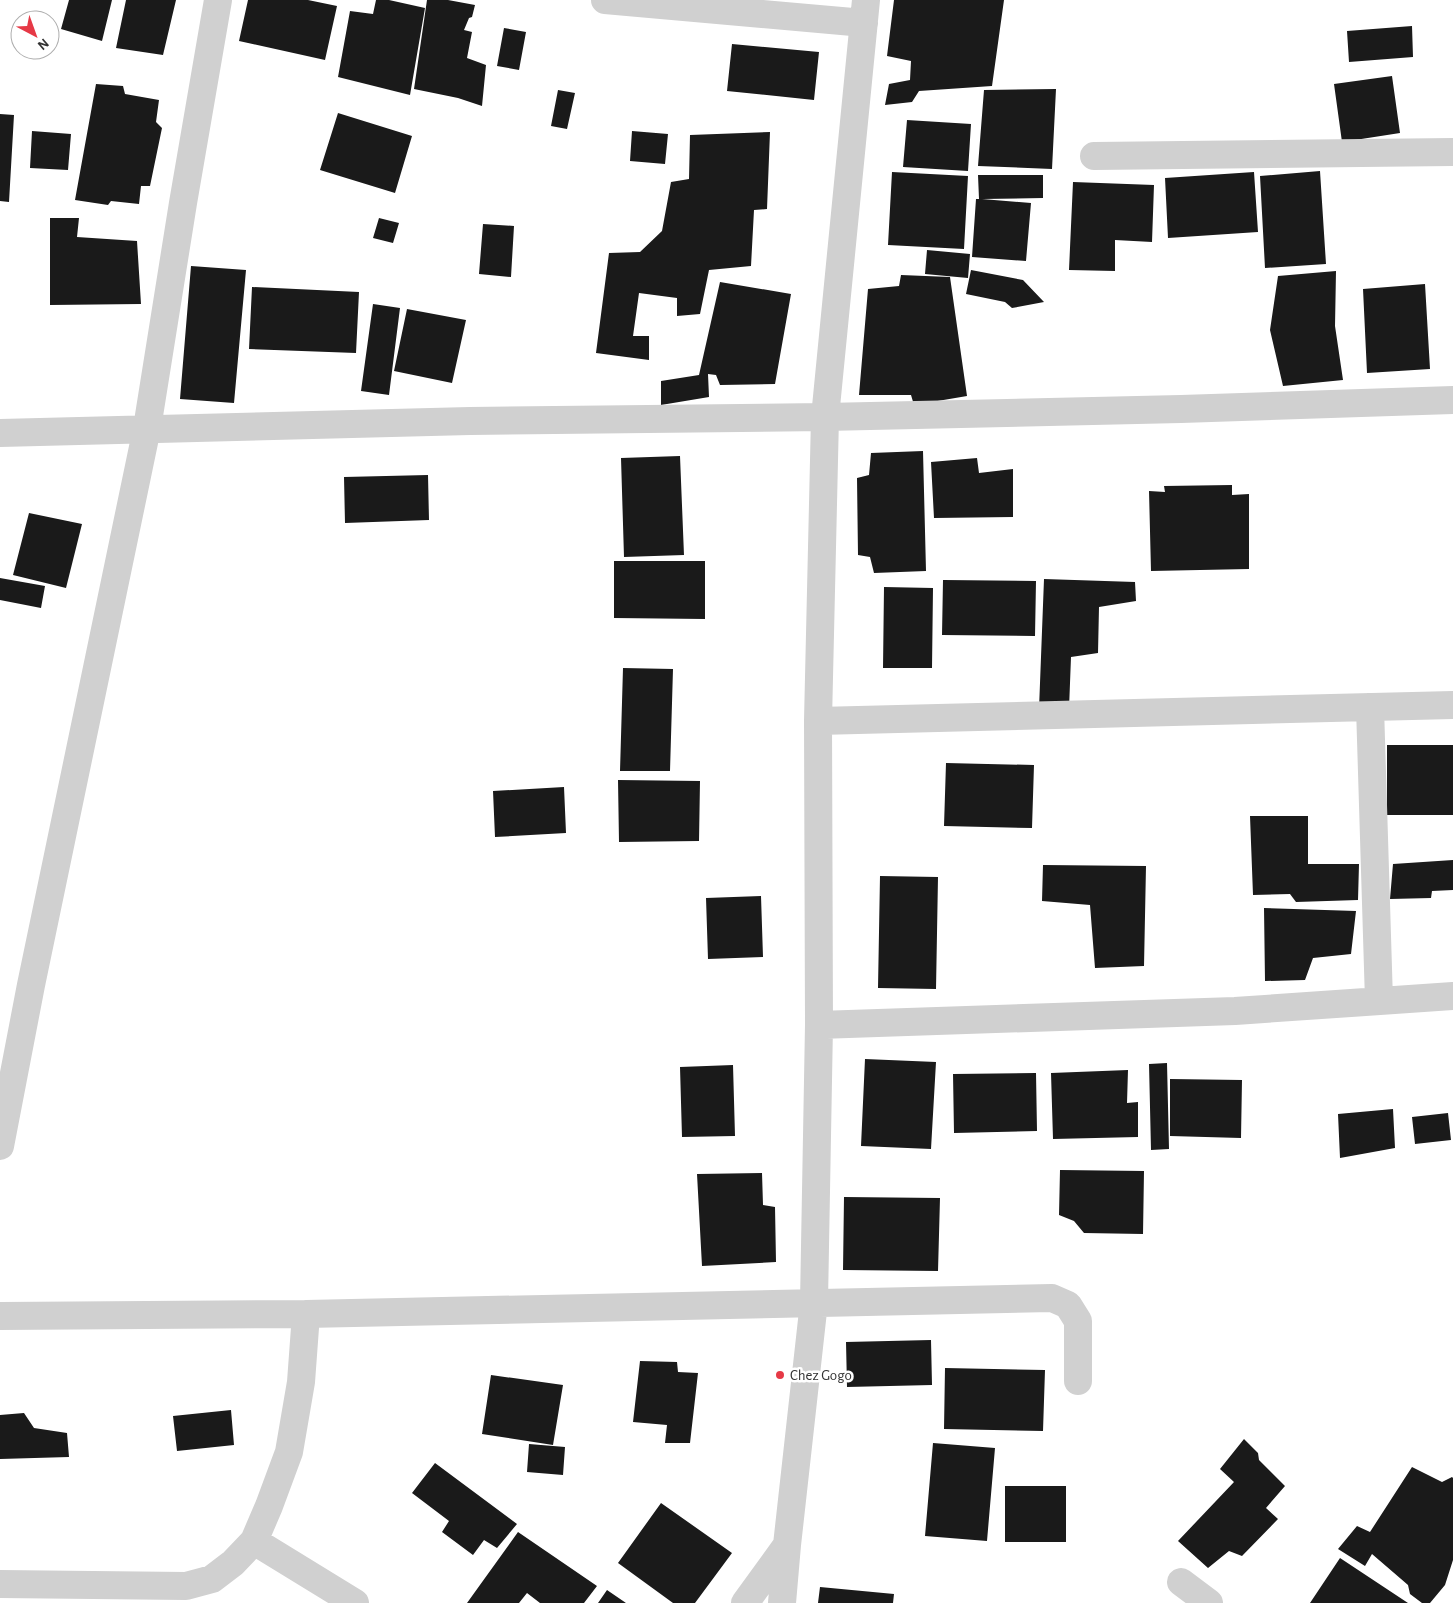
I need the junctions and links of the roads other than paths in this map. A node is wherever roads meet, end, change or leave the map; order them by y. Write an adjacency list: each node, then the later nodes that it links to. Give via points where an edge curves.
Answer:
1 (218, 0): 8 (street)
2 (604, 0): 3 (street)
3 (865, 12): 7 (street)
4 (1453, 152): 5 (street)
5 (1094, 156)
6 (1453, 400): 7 (street)
7 (825, 417): 8 (street); 12 (street)
8 (147, 428): 9 (street); 16 (street)
9 (0, 433)
10 (1453, 705): 11 (street)
11 (1370, 707): 12 (street); 14 (street)
12 (818, 721): 15 (street)
13 (1453, 996): 14 (street)
14 (1379, 1001): 15 (street, via 1235,1011)
15 (819, 1026): 17 (street)
16 (0, 1146)
17 (814, 1302): 18 (street); 20 (street, via 1052,1298 1068,1305 1078,1321); 22 (street)
18 (306, 1314): 19 (street); 21 (street, via 301,1382 289,1452)
19 (0, 1316)
20 (1078, 1382)
21 (254, 1540): 24 (street, via 233,1563 212,1578 186,1586); 25 (street)
22 (787, 1545): 26 (street); 27 (street)
23 (1181, 1582): 28 (street)
24 (0, 1584)
25 (355, 1603)
26 (745, 1603)
27 (782, 1603)
28 (1209, 1603)

